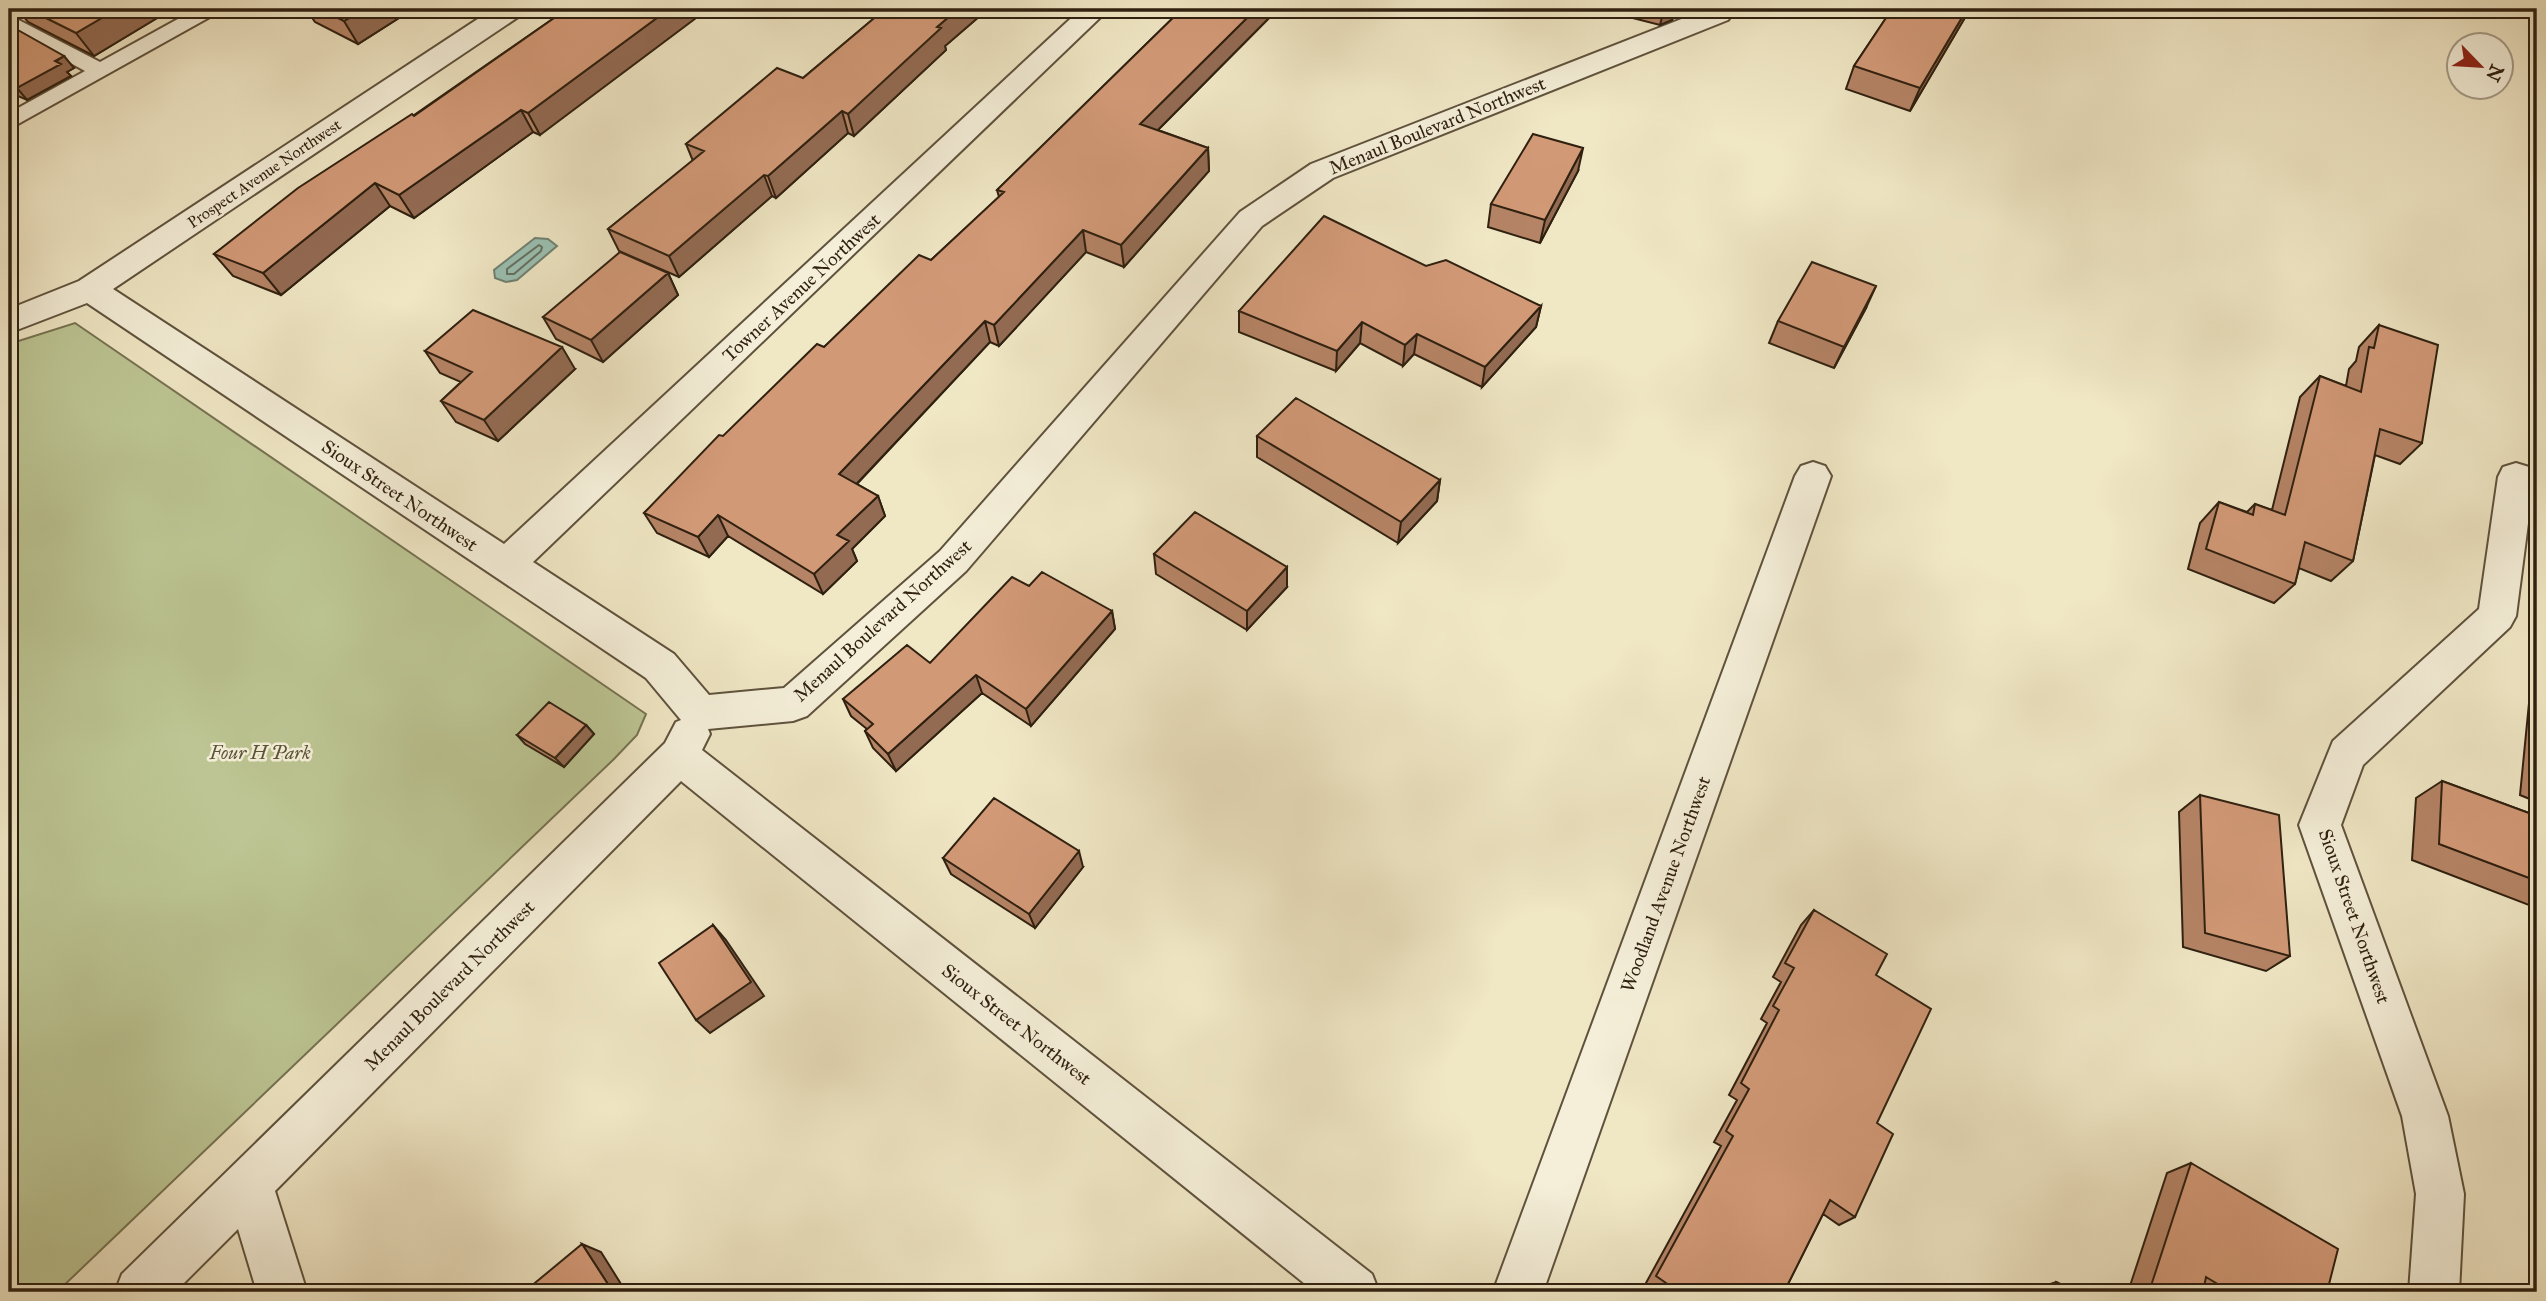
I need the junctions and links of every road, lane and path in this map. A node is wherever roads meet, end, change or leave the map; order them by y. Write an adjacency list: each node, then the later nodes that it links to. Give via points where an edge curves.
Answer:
1 (210, 9): 6 (lane)
2 (511, 9): 8 (street, Prospect Avenue Northwest)
3 (1096, 9): 12 (street, Towner Avenue Northwest)
4 (1723, 9): 13 (street, Menaul Boulevard Northwest, via 1322,171 1251,219 953,561 793,704)
5 (9, 21): 6 (lane)
6 (101, 71): 7 (lane)
7 (9, 122)
8 (90, 289): 9 (street, Prospect Avenue Northwest); 12 (street, Sioux Street Northwest)
9 (9, 322)
10 (1813, 477): 19 (street, Woodland Avenue Northwest)
11 (2516, 477): 20 (street, Sioux Street Northwest, via 2497,616 2347,754 2320,825 2425,1116 2440,1194)
12 (506, 565): 13 (street, Sioux Street Northwest, via 660,666)
13 (700, 713): 14 (street, Menaul Boulevard Northwest)
14 (679, 755): 15 (street, Menaul Boulevard Northwest); 18 (street, Sioux Street Northwest)
15 (249, 1186): 16 (street, Menaul Boulevard Northwest); 17 (street)
16 (141, 1292)
17 (282, 1292)
18 (1354, 1292)
19 (1518, 1292)
20 (2434, 1292)

